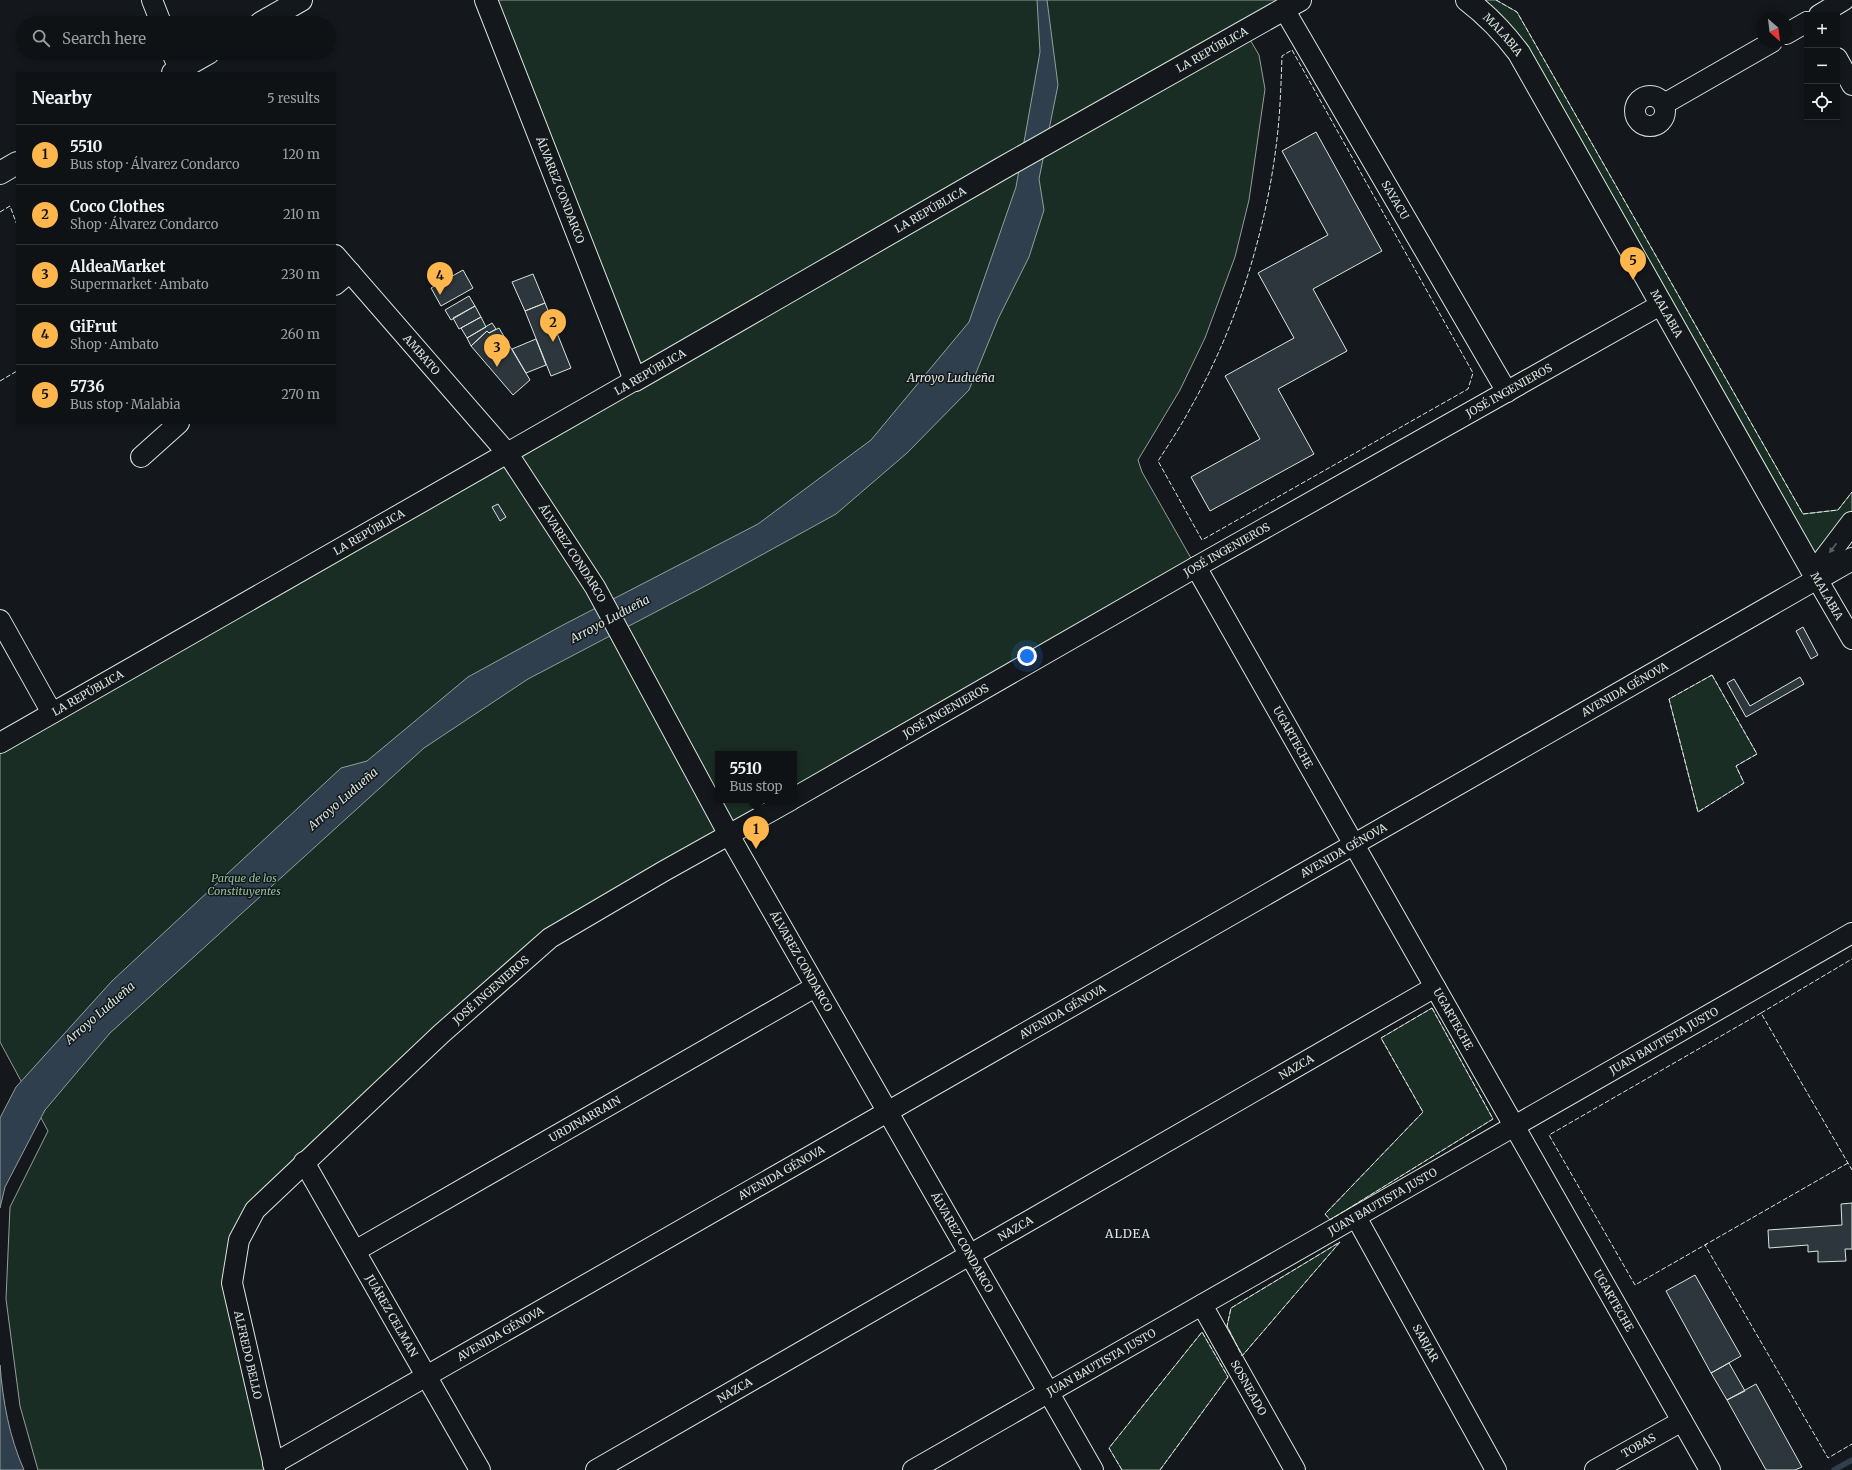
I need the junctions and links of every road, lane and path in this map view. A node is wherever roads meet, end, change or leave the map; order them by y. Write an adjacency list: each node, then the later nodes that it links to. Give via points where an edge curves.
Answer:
1 (152, 0): 8 (street)
2 (301, 0): 9 (main road)
3 (486, 0): 24 (main road, ÁLVAREZ CONDARCO)
4 (1467, 0): 23 (main road, MALABIA, via 1484,12 1519,53)
5 (1844, 0): 7 (street)
6 (1292, 5): 24 (main road, LA REPÚBLICA); 25 (street, SAYACU)
7 (1824, 12)
8 (158, 16)
9 (273, 16)
10 (1804, 24): 11 (street)
11 (1792, 31)
12 (1762, 48): 17 (street)
13 (192, 60): 15 (main road)
14 (1840, 63): 16 (street)
15 (176, 67)
16 (1852, 85)
17 (1664, 104)
18 (16, 164): 19 (main road)
19 (0, 172)
20 (336, 256): 21 (street, AMBATO)
21 (350, 272): 22 (street); 27 (street, AMBATO)
22 (336, 284)
23 (1662, 304): 25 (street, JOSÉ INGENIEROS); 32 (main road, MALABIA)
24 (635, 380): 27 (street, LA REPÚBLICA)
25 (1507, 392): 31 (street, JOSÉ INGENIEROS)
26 (179, 424): 28 (street)
27 (508, 454): 35 (street, LA REPÚBLICA); 39 (street, ÁLVAREZ CONDARCO, via 595,586)
28 (141, 457)
29 (1852, 523): 32 (main road, one-way to 32)
30 (1852, 558): 32 (main road, AVENIDA GÉNOVA)
31 (1196, 567): 37 (street, JOSÉ INGENIEROS); 40 (street, UGARTECHE)
32 (1816, 576): 34 (street, MALABIA); 40 (street, AVENIDA GÉNOVA)
33 (0, 620): 35 (street)
34 (1852, 639)
35 (52, 713): 36 (street, LA REPÚBLICA)
36 (0, 744)
37 (797, 796)
38 (786, 803): 39 (street, JOSÉ INGENIEROS)
39 (729, 835): 42 (street, ÁLVAREZ CONDARCO); 46 (street, JOSÉ INGENIEROS, via 550,938 441,1034)
40 (1354, 844): 43 (street, UGARTECHE); 44 (street, AVENIDA GÉNOVA)
41 (1852, 933): 45 (street, JUAN BAUTISTA JUSTO)
42 (815, 987): 44 (street, ÁLVAREZ CONDARCO); 49 (street, URDINARRAIN)
43 (1435, 987): 45 (street, UGARTECHE); 50 (street, NAZCA)
44 (887, 1112): 50 (street, ÁLVAREZ CONDARCO); 52 (street, AVENIDA GÉNOVA)
45 (1514, 1126): 47 (street, JUAN BAUTISTA JUSTO); 54 (street, UGARTECHE)
46 (304, 1162): 48 (street, JOSÉ INGENIEROS, via 255,1210); 49 (street, JUÁREZ CELMAN)
47 (1356, 1217): 51 (street, JUAN BAUTISTA JUSTO); 61 (street, SARJAR)
48 (240, 1240): 55 (street, ALFREDO BELLO, via 232,1283)
49 (355, 1251): 52 (street, JUÁREZ CELMAN)
50 (970, 1255): 53 (street, ÁLVAREZ CONDARCO); 57 (street, NAZCA)
51 (1202, 1305): 53 (street, JUAN BAUTISTA JUSTO); 60 (street, SOSNEADO)
52 (426, 1376): 55 (street, AVENIDA GÉNOVA); 56 (street, JUÁREZ CELMAN)
53 (1049, 1392): 58 (street, JUAN BAUTISTA JUSTO); 59 (street, ÁLVAREZ CONDARCO)
54 (1682, 1421): 62 (street, TOBAS); 63 (street, UGARTECHE)
55 (274, 1467)
56 (480, 1470)
57 (596, 1470)
58 (913, 1470)
59 (1093, 1470)
60 (1296, 1470)
61 (1496, 1470)
62 (1595, 1470)
63 (1710, 1470)

